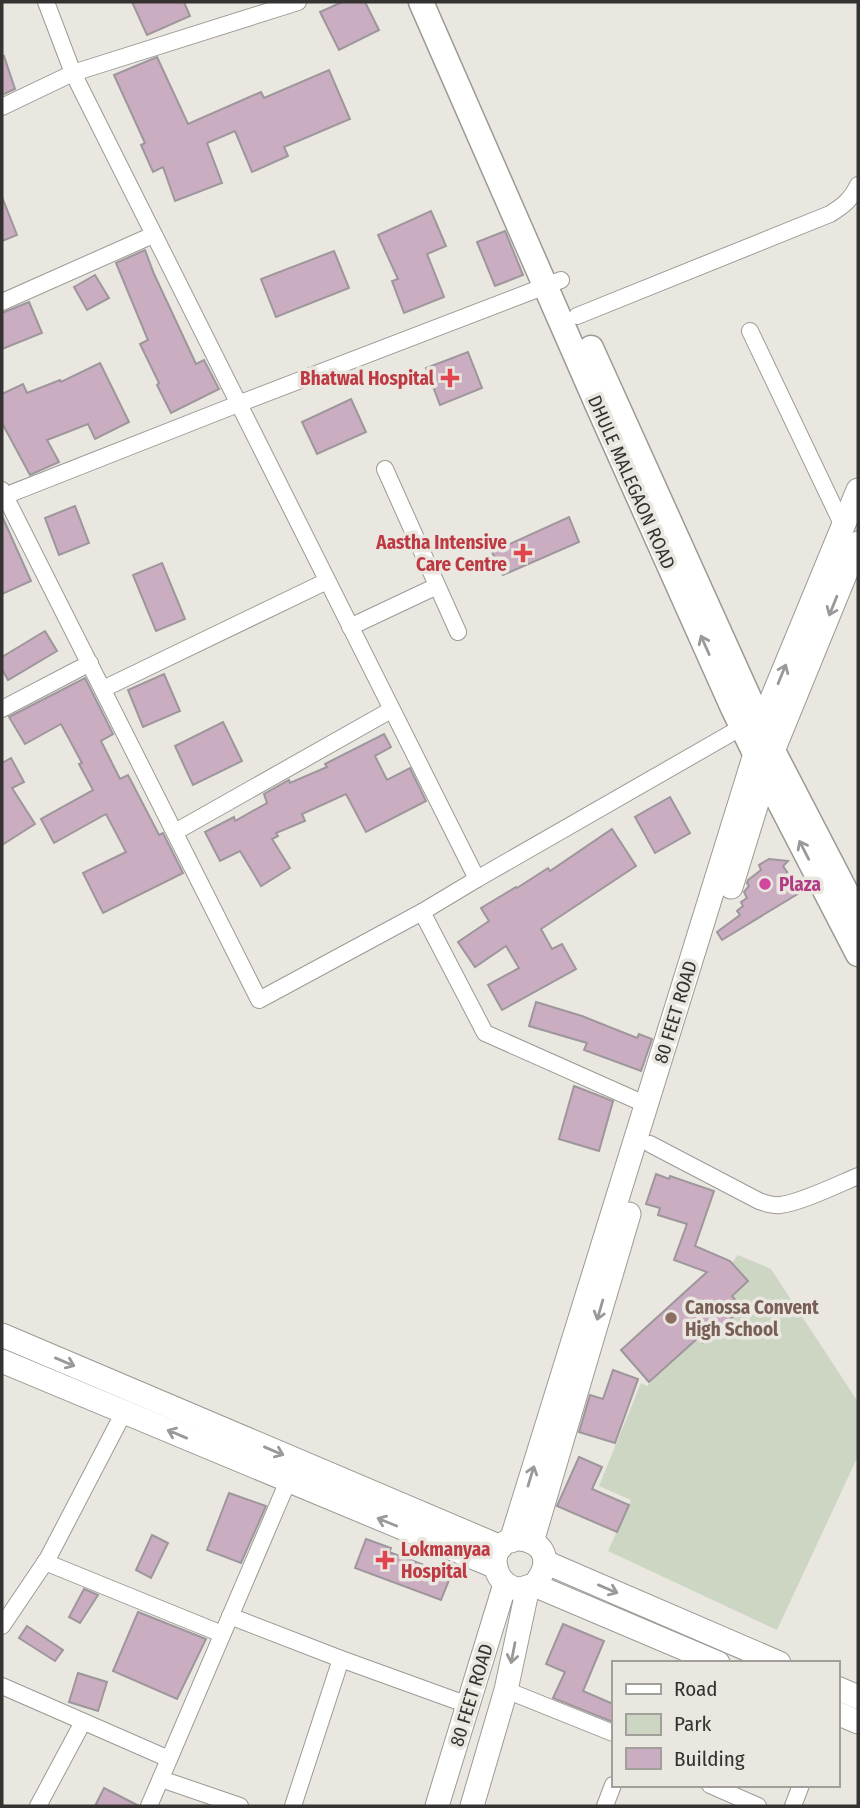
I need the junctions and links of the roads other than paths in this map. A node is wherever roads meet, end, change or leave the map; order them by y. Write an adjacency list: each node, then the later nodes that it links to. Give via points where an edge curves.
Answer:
1 (46, 2): 5 (street)
2 (298, 2): 5 (street)
3 (421, 2): 9 (main road, DHULE MALEGAON ROAD)
4 (437, 2): 9 (main road)
5 (73, 73): 6 (street); 8 (street)
6 (2, 107)
7 (858, 185): 11 (street, via 844,206 830,214)
8 (153, 235): 10 (street); 13 (street)
9 (553, 282): 11 (main road); 13 (street); 26 (main road, DHULE MALEGAON ROAD, one-way to 9)
10 (2, 302)
11 (577, 316): 26 (main road)
12 (750, 331): 17 (street)
13 (237, 404): 16 (street); 18 (street)
14 (385, 469): 19 (street)
15 (858, 490): 17 (main road, 80 FEET ROAD)
16 (3, 494): 22 (street)
17 (851, 535): 26 (main road, 80 FEET ROAD, one-way to 17); 27 (main road, 80 FEET ROAD, one-way to 27)
18 (327, 581): 20 (street); 23 (street)
19 (438, 586): 20 (street); 21 (street)
20 (350, 627): 25 (street)
21 (458, 632)
22 (90, 663): 23 (street); 24 (street)
23 (103, 689): 28 (street)
24 (2, 709)
25 (391, 710): 28 (street); 29 (street)
26 (752, 726): 27 (main road, DHULE MALEGAON ROAD); 29 (street)
27 (765, 760): 31 (main road); 32 (main road, DHULE MALEGAON ROAD, one-way to 27); 33 (main road, 80 FEET ROAD); 34 (main road, 80 FEET ROAD)
28 (175, 832): 30 (street, via 259,1000)
29 (477, 879): 30 (street)
30 (422, 912): 33 (street, via 485,1033)
31 (858, 915)
32 (858, 954)
33 (647, 1105): 41 (main road, 80 FEET ROAD, one-way to 33)
34 (650, 1143): 35 (street, via 771,1205 796,1201); 41 (main road, 80 FEET ROAD, one-way to 41)
35 (858, 1176)
36 (2, 1337): 41 (main road, one-way to 41)
37 (2, 1361): 38 (main road)
38 (124, 1412): 39 (main road, one-way to 38); 40 (street)
39 (288, 1481): 41 (main road, one-way to 39); 42 (street)
40 (45, 1562): 43 (street); 44 (street)
41 (515, 1564): 46 (main road); 47 (main road, one-way to 47, via 536,1544 545,1562); 49 (main road, 80 FEET ROAD, one-way to 49); 50 (main road, 80 FEET ROAD)
42 (230, 1616): 44 (street); 45 (street)
43 (2, 1626)
44 (222, 1634): 55 (street)
45 (341, 1659): 50 (street); 63 (street)
46 (714, 1661)
47 (774, 1661)
48 (2, 1686): 52 (street)
49 (506, 1690): 54 (street); 65 (main road, 80 FEET ROAD)
50 (468, 1705): 64 (main road, 80 FEET ROAD)
51 (839, 1714): 53 (main road)
52 (83, 1722): 55 (street); 60 (street)
53 (858, 1722)
54 (612, 1733)
55 (169, 1759): 56 (street)
56 (161, 1779): 61 (street); 62 (street)
57 (612, 1787): 66 (street)
58 (715, 1787): 67 (street)
59 (800, 1787): 68 (street)
60 (38, 1806)
61 (149, 1806)
62 (240, 1806)
63 (293, 1806)
64 (437, 1806)
65 (472, 1806)
66 (606, 1806)
67 (758, 1806)
68 (793, 1806)

